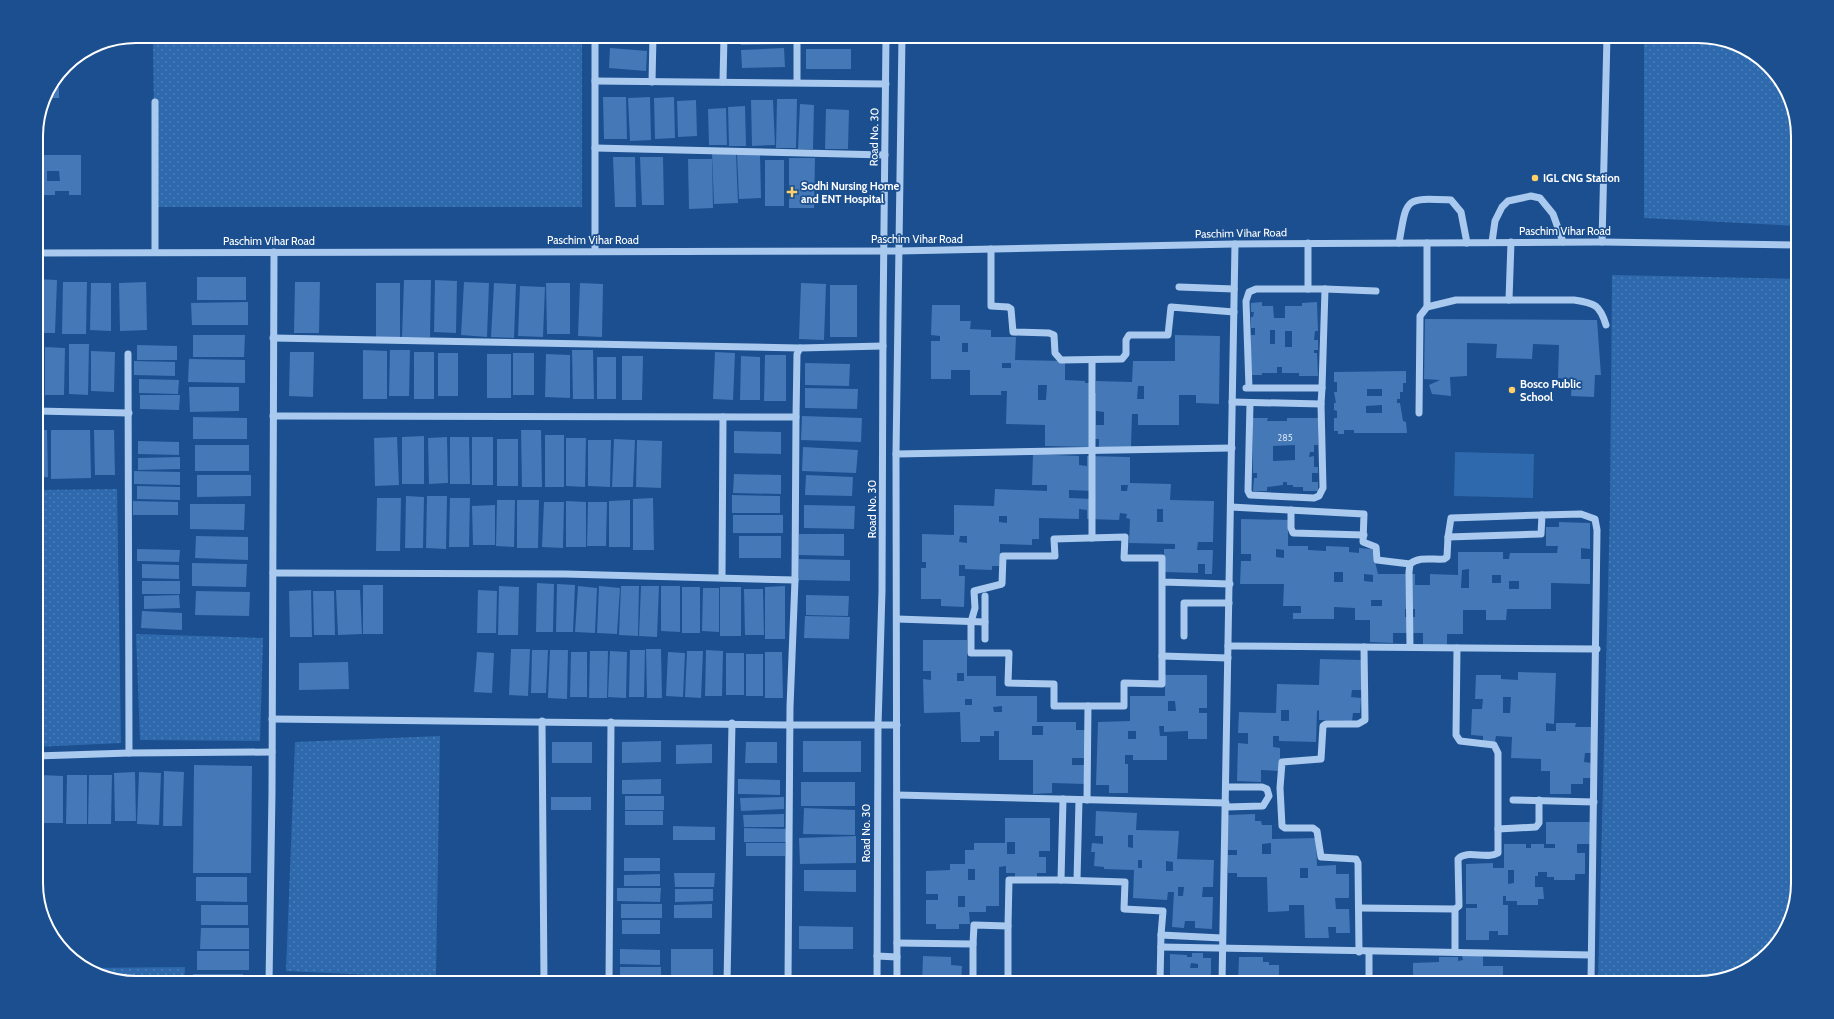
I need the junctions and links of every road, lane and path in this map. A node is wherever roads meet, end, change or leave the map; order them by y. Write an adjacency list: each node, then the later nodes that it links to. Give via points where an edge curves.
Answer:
1 (596, 43): 8 (street)
2 (653, 43): 9 (street)
3 (724, 43): 10 (street)
4 (797, 43): 11 (street)
5 (886, 43): 12 (street, Road No. 30)
6 (902, 43): 29 (street)
7 (1607, 43): 20 (street)
8 (595, 81): 9 (street); 14 (street)
9 (652, 82): 10 (street)
10 (723, 82): 11 (street)
11 (797, 82): 12 (street)
12 (886, 84): 15 (street, Road No. 30)
13 (155, 102): 30 (street)
14 (595, 148): 15 (street); 28 (street)
15 (885, 155): 27 (street, Road No. 30)
16 (1467, 242): 17 (street, Paschim Vihar Road); 22 (street, via 1461,212 1450,200 1420,199 1412,201 1406,207); 23 (street, Paschim Vihar Road)
17 (1492, 242): 18 (street, Paschim Vihar Road); 19 (street, via 1495,221 1502,207 1508,201 1531,196 1540,198 1554,214)
18 (1511, 242): 19 (street, Paschim Vihar Road); 38 (street)
19 (1563, 242): 20 (street, Paschim Vihar Road)
20 (1602, 242): 25 (street, Paschim Vihar Road)
21 (1308, 243): 22 (street, Paschim Vihar Road); 24 (street, Paschim Vihar Road); 35 (street)
22 (1399, 243): 23 (street, Paschim Vihar Road)
23 (1427, 243): 39 (street)
24 (1235, 244): 26 (street, Paschim Vihar Road); 34 (street)
25 (1791, 245)
26 (991, 249): 29 (street, Paschim Vihar Road); 46 (street, via 991,306 1008,306 1011,309 1013,332 1049,333 1055,337 1055,354 1059,359)
27 (884, 250): 28 (street, Paschim Vihar Road); 29 (street, Paschim Vihar Road); 43 (street, Road No. 30)
28 (595, 251): 31 (street, Paschim Vihar Road)
29 (899, 251): 59 (street)
30 (155, 252): 31 (street, Paschim Vihar Road); 32 (street, Paschim Vihar Road)
31 (274, 252): 42 (street)
32 (43, 253)
33 (1179, 287): 34 (street)
34 (1234, 289): 40 (street)
35 (1308, 289): 36 (street); 47 (street, via 1256,289 1249,292 1246,301 1248,388)
36 (1325, 289): 37 (street); 47 (street)
37 (1376, 291)
38 (1509, 300): 39 (street, via 1456,300); 41 (street, via 1574,300 1591,303 1601,310)
39 (1427, 307): 53 (street, via 1420,316)
40 (1234, 312): 46 (street, via 1171,307 1168,335 1129,335 1124,358); 48 (street)
41 (1606, 325)
42 (273, 338): 44 (street); 54 (street)
43 (883, 346): 44 (street); 93 (street, Road No. 30, via 882,591)
44 (800, 348): 56 (street, via 797,354)
45 (128, 354): 52 (street)
46 (1092, 360): 58 (street)
47 (1322, 388): 50 (street)
48 (1232, 402): 49 (street); 57 (street)
49 (1250, 403): 50 (street); 50 (street, via 1250,495 1314,498 1319,496 1322,488)
50 (1321, 404)
51 (43, 412): 52 (street)
52 (129, 413): 95 (street)
53 (1419, 413)
54 (273, 416): 55 (street); 67 (street)
55 (724, 417): 56 (street); 68 (street)
56 (796, 417): 69 (street)
57 (1232, 448): 58 (street); 60 (street)
58 (1092, 450): 59 (street); 65 (street)
59 (896, 454): 74 (street)
60 (1231, 507): 61 (street); 71 (street)
61 (1291, 510): 63 (street, via 1364,514); 63 (street, via 1290,528 1293,533)
62 (1542, 515): 64 (street, via 1451,518); 64 (street, via 1541,534); 83 (street, via 1581,514 1595,519)
63 (1364, 535): 66 (street, via 1363,542 1376,547 1377,560)
64 (1448, 537): 66 (street, via 1447,557 1414,560)
65 (1092, 538): 70 (street, via 1125,537 1124,558 1162,558); 75 (street, via 1054,539 1055,556 1003,556 1002,584 974,591 975,608)
66 (1410, 564): 81 (street)
67 (273, 573): 68 (street); 87 (street)
68 (722, 577): 69 (street)
69 (795, 580): 91 (street)
70 (1162, 582): 71 (street); 84 (street)
71 (1230, 584): 73 (street)
72 (985, 596): 76 (street)
73 (1229, 603): 77 (street, via 1184,603); 79 (street)
74 (897, 620): 75 (street); 92 (street)
75 (971, 622): 76 (street); 86 (street, via 972,653 1009,653 1008,683 1054,684 1054,706)
76 (985, 622): 78 (street)
77 (1184, 636)
78 (985, 639)
79 (1228, 646): 80 (street); 85 (street)
80 (1364, 647): 81 (street); 100 (street, via 1365,720 1358,724 1323,726 1320,760 1282,762)
81 (1410, 647): 82 (street)
82 (1457, 648): 83 (street); 107 (street, via 1456,735 1460,741 1494,745 1497,748)
83 (1597, 649): 105 (street)
84 (1162, 656): 85 (street); 86 (street, via 1162,684 1124,683 1124,706)
85 (1228, 658): 97 (street)
86 (1088, 706): 102 (street)
87 (272, 718): 88 (street); 94 (street)
88 (542, 721): 89 (street); 126 (street)
89 (611, 722): 90 (street); 127 (street)
90 (732, 723): 91 (street); 128 (street)
91 (790, 725): 93 (street); 129 (street)
92 (897, 725): 93 (street); 98 (street)
93 (878, 726): 123 (street, Road No. 30)
94 (272, 752): 95 (street); 125 (street)
95 (129, 753): 96 (street)
96 (43, 756)
97 (1226, 787): 99 (street, via 1262,787 1267,789); 106 (street)
98 (897, 796): 101 (street); 115 (street)
99 (1269, 796): 100 (street); 106 (street, via 1263,806)
100 (1280, 797): 110 (street, via 1282,826 1316,829 1319,854 1323,858 1356,859)
101 (1063, 799): 102 (street); 108 (street)
102 (1083, 800): 106 (street); 109 (street)
103 (1513, 800): 104 (street)
104 (1539, 800): 105 (street); 107 (street, via 1539,823 1536,827)
105 (1594, 802): 122 (street)
106 (1226, 805): 114 (street)
107 (1498, 829): 111 (street, via 1498,853 1490,856 1464,855 1458,859 1459,906)
108 (1061, 880): 109 (street); 112 (street, via 1009,880)
109 (1077, 880): 113 (street, via 1125,882 1124,909 1163,911)
110 (1359, 908): 111 (street); 119 (street)
111 (1455, 909): 121 (street)
112 (1008, 926): 116 (street, via 974,925); 133 (street)
113 (1161, 935): 114 (street); 117 (street)
114 (1222, 938): 118 (street)
115 (897, 943): 116 (street); 124 (street)
116 (973, 944): 132 (street)
117 (1161, 947): 118 (street); 134 (street)
118 (1222, 949): 119 (street); 135 (street)
119 (1358, 952): 120 (street)
120 (1369, 952): 121 (street); 136 (street)
121 (1455, 952): 122 (street)
122 (1591, 955): 137 (street)
123 (877, 956): 124 (street); 130 (street, Road No. 30)
124 (897, 958): 131 (street)
125 (269, 976)
126 (544, 976)
127 (609, 976)
128 (727, 976)
129 (788, 976)
130 (877, 976)
131 (897, 976)
132 (973, 976)
133 (1008, 976)
134 (1160, 976)
135 (1222, 976)
136 (1369, 976)
137 (1591, 976)

